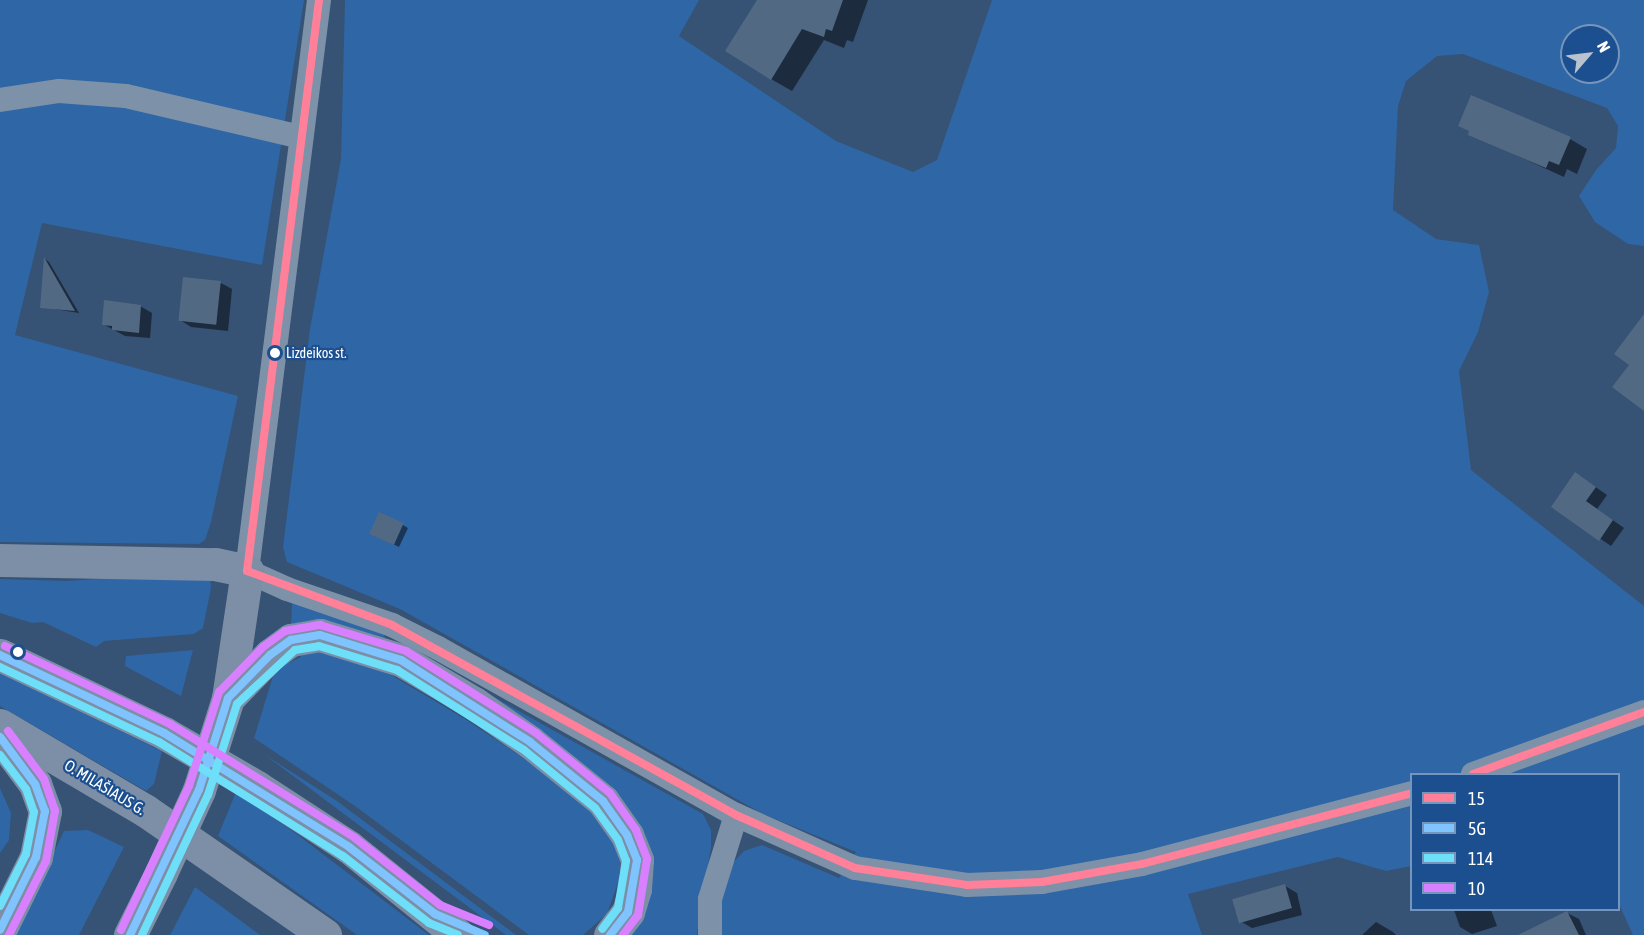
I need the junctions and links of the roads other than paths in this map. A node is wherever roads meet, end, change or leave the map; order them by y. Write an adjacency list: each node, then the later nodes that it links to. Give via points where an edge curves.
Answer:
1 (319, 0): 3 (street)
2 (0, 99): 3 (street, via 58,91 126,96)
3 (301, 137): 5 (street)
4 (0, 560): 5 (main road, via 214,564)
5 (247, 571): 8 (street, via 392,625); 9 (main road)
6 (0, 654): 16 (main road, via 164,733 256,787 349,847)
7 (401, 660): 8 (street); 9 (main road, via 320,634 291,640 270,655); 21 (main road, via 530,741 603,801 627,836 637,861 628,912)
8 (500, 682): 15 (street)
9 (228, 698): 18 (main road, bridge, via 199,790)
10 (1644, 712): 13 (street)
11 (0, 725): 19 (main road, O. MILAŠIAUS G., via 146,811)
12 (0, 737): 17 (main road, via 35,784 45,812 36,857)
13 (1476, 773)
14 (1410, 794): 15 (street, via 1142,864 1042,882 967,885 855,868)
15 (736, 815): 22 (street, via 711,899)
16 (446, 924): 20 (main road)
17 (0, 930)
18 (134, 931)
19 (325, 935)
20 (485, 935)
21 (610, 935)
22 (710, 935)

